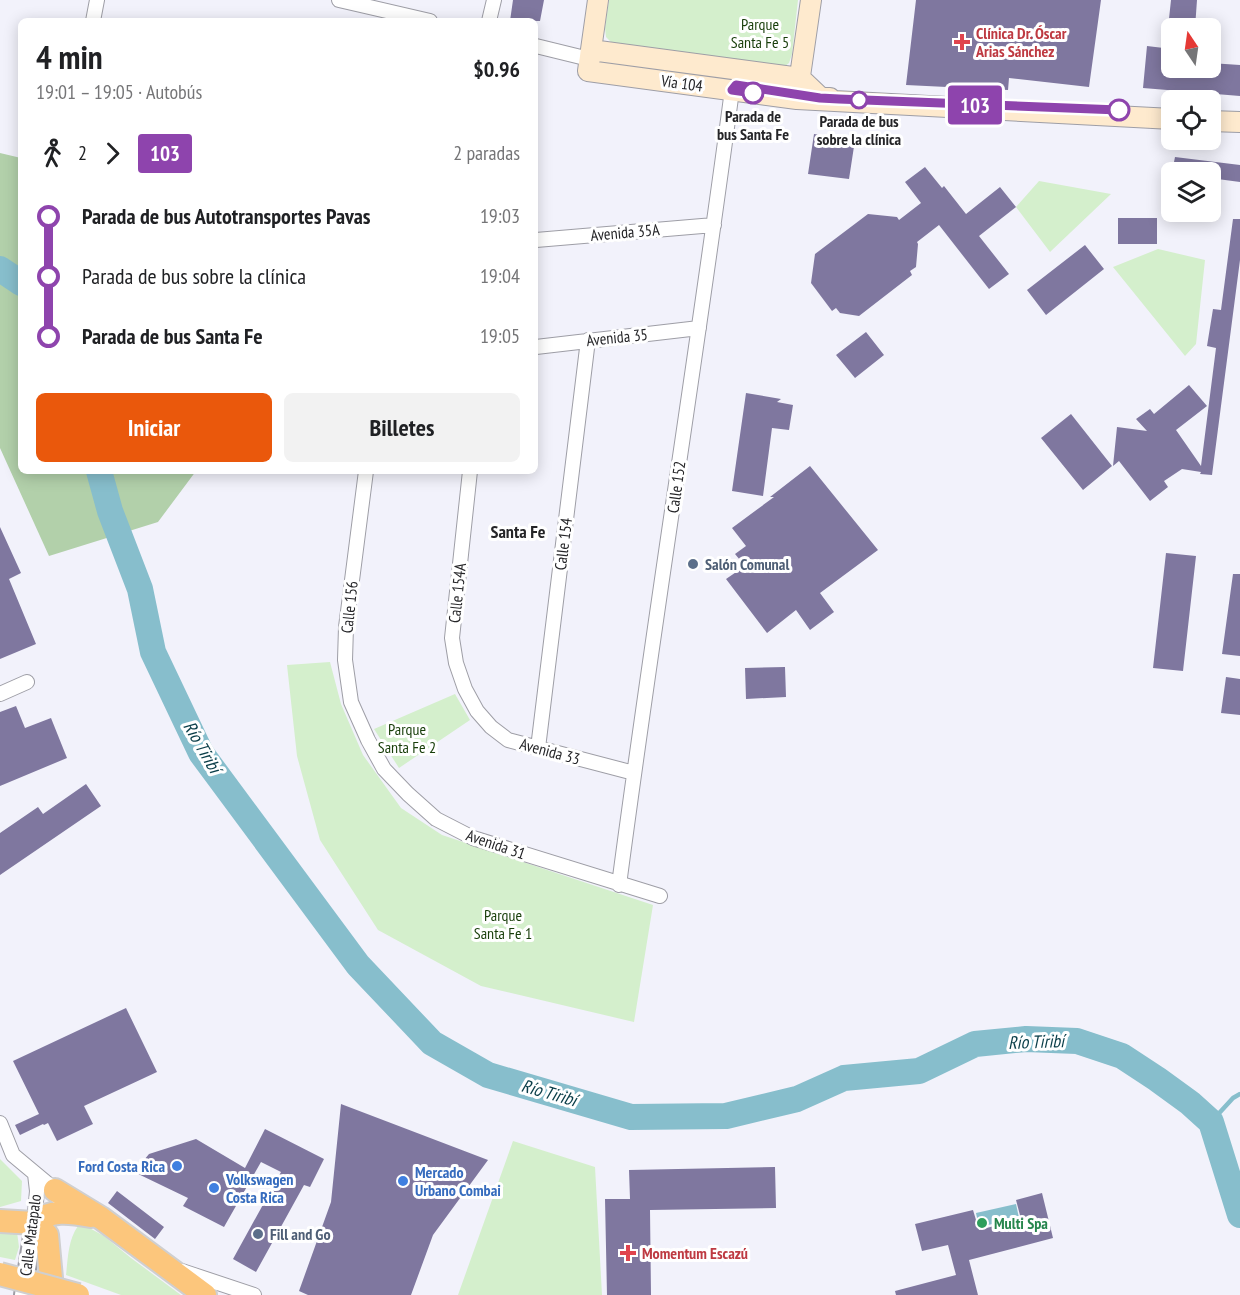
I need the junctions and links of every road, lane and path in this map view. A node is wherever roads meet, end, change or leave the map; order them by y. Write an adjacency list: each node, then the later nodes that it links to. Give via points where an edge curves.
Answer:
1 (97, 0): 6 (street)
2 (339, 0): 7 (street)
3 (494, 0): 8 (street)
4 (598, 0): 10 (main road)
5 (811, 0): 12 (main road)
6 (94, 18)
7 (417, 18)
8 (490, 18)
9 (538, 46): 10 (street)
10 (590, 55): 11 (main road, Vía 104, via 588,70); 12 (main road, Vía 104)
11 (732, 90): 12 (main road, Vía 104); 19 (street, Calle 152)
12 (798, 90): 13 (main road, via 820,98); 16 (main road, Vía 104)
13 (1161, 112)
14 (1221, 113): 15 (main road)
15 (1240, 114)
16 (1161, 118)
17 (1221, 121): 18 (main road)
18 (1240, 122)
19 (714, 225): 20 (street, Avenida 35A); 21 (street, Calle 152)
20 (538, 240)
21 (699, 328): 22 (street, Avenida 35); 31 (street, Calle 152)
22 (588, 340): 23 (street, Avenida 35); 30 (street, Calle 154)
23 (538, 347)
24 (366, 474): 29 (street, Calle 156, via 345,660 351,702)
25 (470, 474): 28 (street, Calle 154A, via 453,638 456,663)
26 (27, 682): 27 (street)
27 (0, 694)
28 (477, 711): 30 (street, Avenida 33, via 508,740)
29 (368, 740): 32 (street, Avenida 31, via 384,769 436,819 473,838)
30 (538, 748): 31 (street, Avenida 33)
31 (634, 773): 32 (street, Calle 152)
32 (619, 885): 33 (street, Avenida 31)
33 (660, 896)
34 (0, 1123): 35 (street, via 13,1155)
35 (35, 1174): 36 (street); 37 (street, Calle Matapalo)
36 (57, 1201): 37 (highway, via 48,1215); 39 (highway, via 101,1218); 41 (street, Calle Matapalo)
37 (35, 1214): 38 (highway); 41 (highway, via 47,1235); 42 (street, Calle Matapalo)
38 (0, 1220)
39 (163, 1265): 44 (highway); 45 (street)
40 (0, 1274): 43 (highway, bridge)
41 (50, 1287)
42 (23, 1295)
43 (78, 1295)
44 (205, 1295)
45 (254, 1295)

